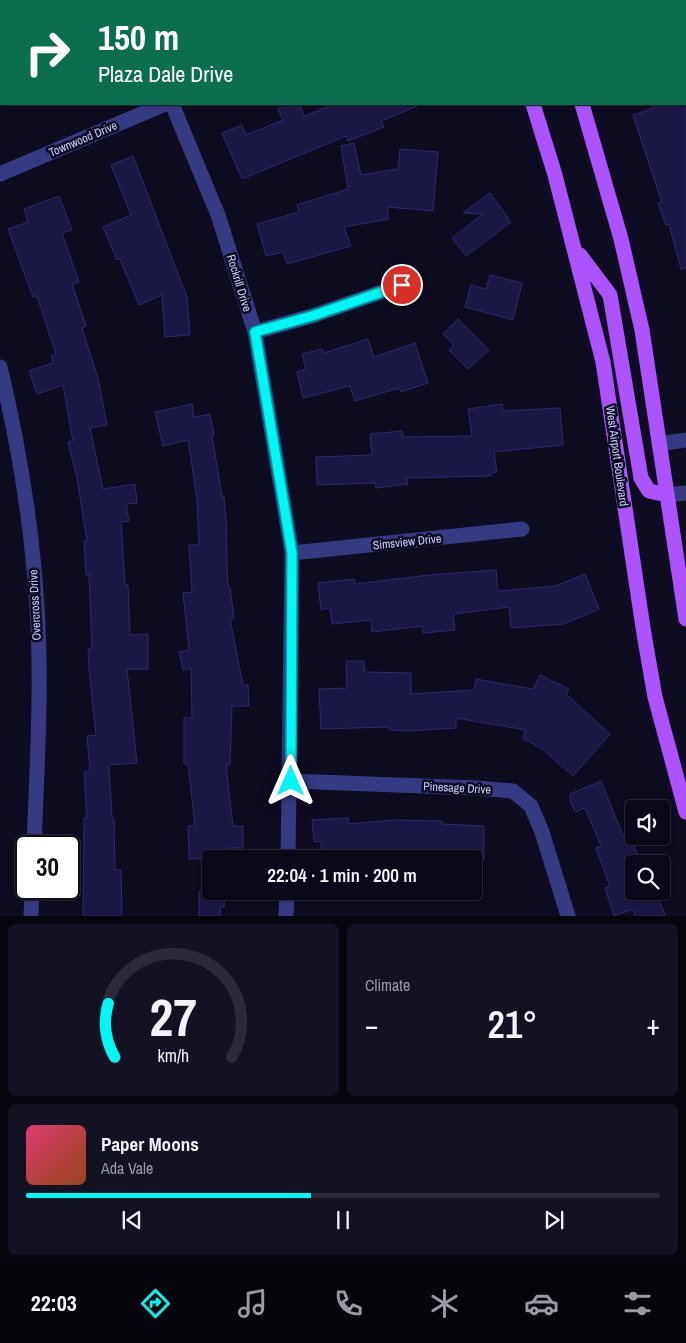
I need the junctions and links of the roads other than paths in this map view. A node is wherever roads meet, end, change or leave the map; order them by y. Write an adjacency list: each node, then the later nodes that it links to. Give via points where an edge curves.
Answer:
1 (163, 105): 5 (street, Townwood Drive)
2 (172, 105): 8 (street, Rockrill Drive, via 218,215)
3 (533, 105): 6 (main road, West Airport Boulevard)
4 (582, 105): 11 (main road, via 636,302)
5 (0, 174)
6 (576, 250): 13 (main road, via 610,295 640,478 649,491); 17 (main road, West Airport Boulevard, via 603,362 655,697)
7 (402, 285): 8 (street)
8 (255, 332): 15 (street, Rockrill Drive)
9 (0, 367): 20 (street, Overcross Drive, via 15,428 30,522 37,608)
10 (686, 440): 11 (street)
11 (660, 444): 13 (main road)
12 (686, 493): 13 (street)
13 (667, 495): 16 (main road)
14 (522, 530): 15 (street, Simsview Drive)
15 (292, 553): 18 (street, Rockrill Drive)
16 (686, 618)
17 (681, 780): 19 (main road, West Airport Boulevard)
18 (291, 781): 21 (street, Rockrill Drive); 26 (street, Pinesage Drive, via 513,791 530,806 542,832)
19 (686, 812)
20 (34, 835)
21 (288, 850)
22 (32, 900): 24 (street)
23 (287, 900): 25 (street)
24 (31, 916)
25 (286, 916)
26 (568, 916)

